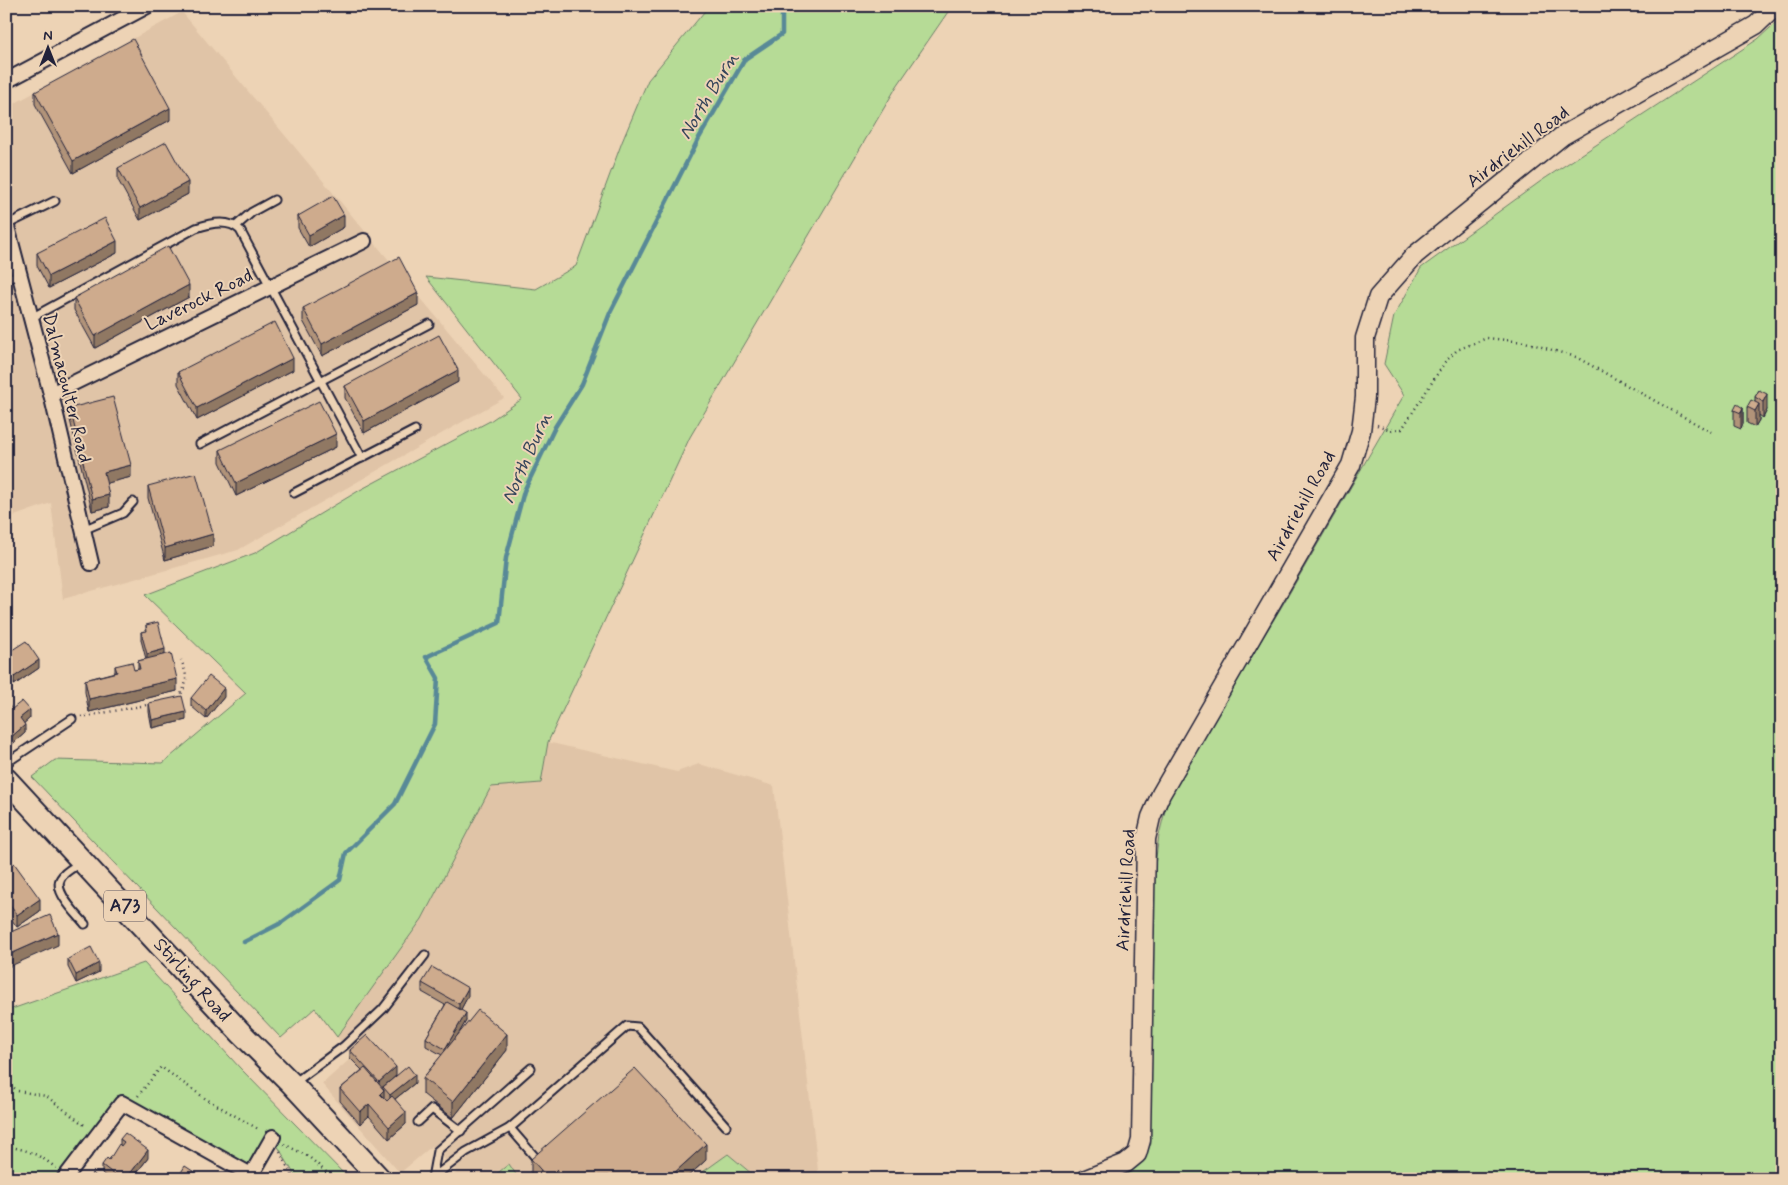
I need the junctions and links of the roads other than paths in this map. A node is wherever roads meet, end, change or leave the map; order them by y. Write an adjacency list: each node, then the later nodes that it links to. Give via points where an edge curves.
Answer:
1 (147, 6): 3 (street)
2 (1776, 6): 40 (street, Airdriehill Road, via 1756,25 1562,136 1414,255 1378,297 1365,338 1365,397 1361,431 1351,466 1160,794 1151,816 1146,839 1141,1140 1137,1154 1126,1163)
3 (6, 82)
4 (274, 200): 7 (lane, via 252,212)
5 (55, 201): 6 (lane)
6 (6, 224): 9 (street, Dalmacoulter Road)
7 (236, 226): 10 (lane); 11 (lane, via 210,223 196,228)
8 (364, 240): 10 (street, Laverock Road)
9 (13, 277): 11 (street, Dalmacoulter Road)
10 (271, 286): 13 (lane); 14 (street, Laverock Road)
11 (31, 318): 14 (street, Dalmacoulter Road)
12 (429, 324): 13 (lane)
13 (321, 382): 16 (lane); 17 (lane)
14 (51, 394): 20 (street, Dalmacoulter Road)
15 (415, 430): 17 (lane)
16 (200, 444)
17 (362, 458): 18 (lane)
18 (294, 493)
19 (133, 502): 20 (lane, via 124,513)
20 (83, 530): 21 (street, Dalmacoulter Road)
21 (90, 562)
22 (72, 719): 23 (lane)
23 (6, 763)
24 (6, 779): 25 (main road, Stirling Road / A73)
25 (83, 861): 26 (lane, via 60,878 58,886 62,896); 29 (main road, Stirling Road / A73)
26 (85, 924)
27 (425, 955): 29 (lane, via 383,1009 344,1046)
28 (531, 1068): 33 (lane)
29 (292, 1084): 39 (main road, Stirling Road / A73)
30 (418, 1122): 33 (lane, via 432,1109)
31 (726, 1126): 32 (lane, via 638,1027 627,1026)
32 (510, 1128): 35 (lane); 38 (lane, via 466,1152)
33 (461, 1131): 38 (lane, via 437,1151)
34 (273, 1138): 37 (street)
35 (536, 1158)
36 (66, 1177): 37 (street, via 122,1103)
37 (250, 1177)
38 (431, 1178)
39 (380, 1179)
40 (1086, 1179)

